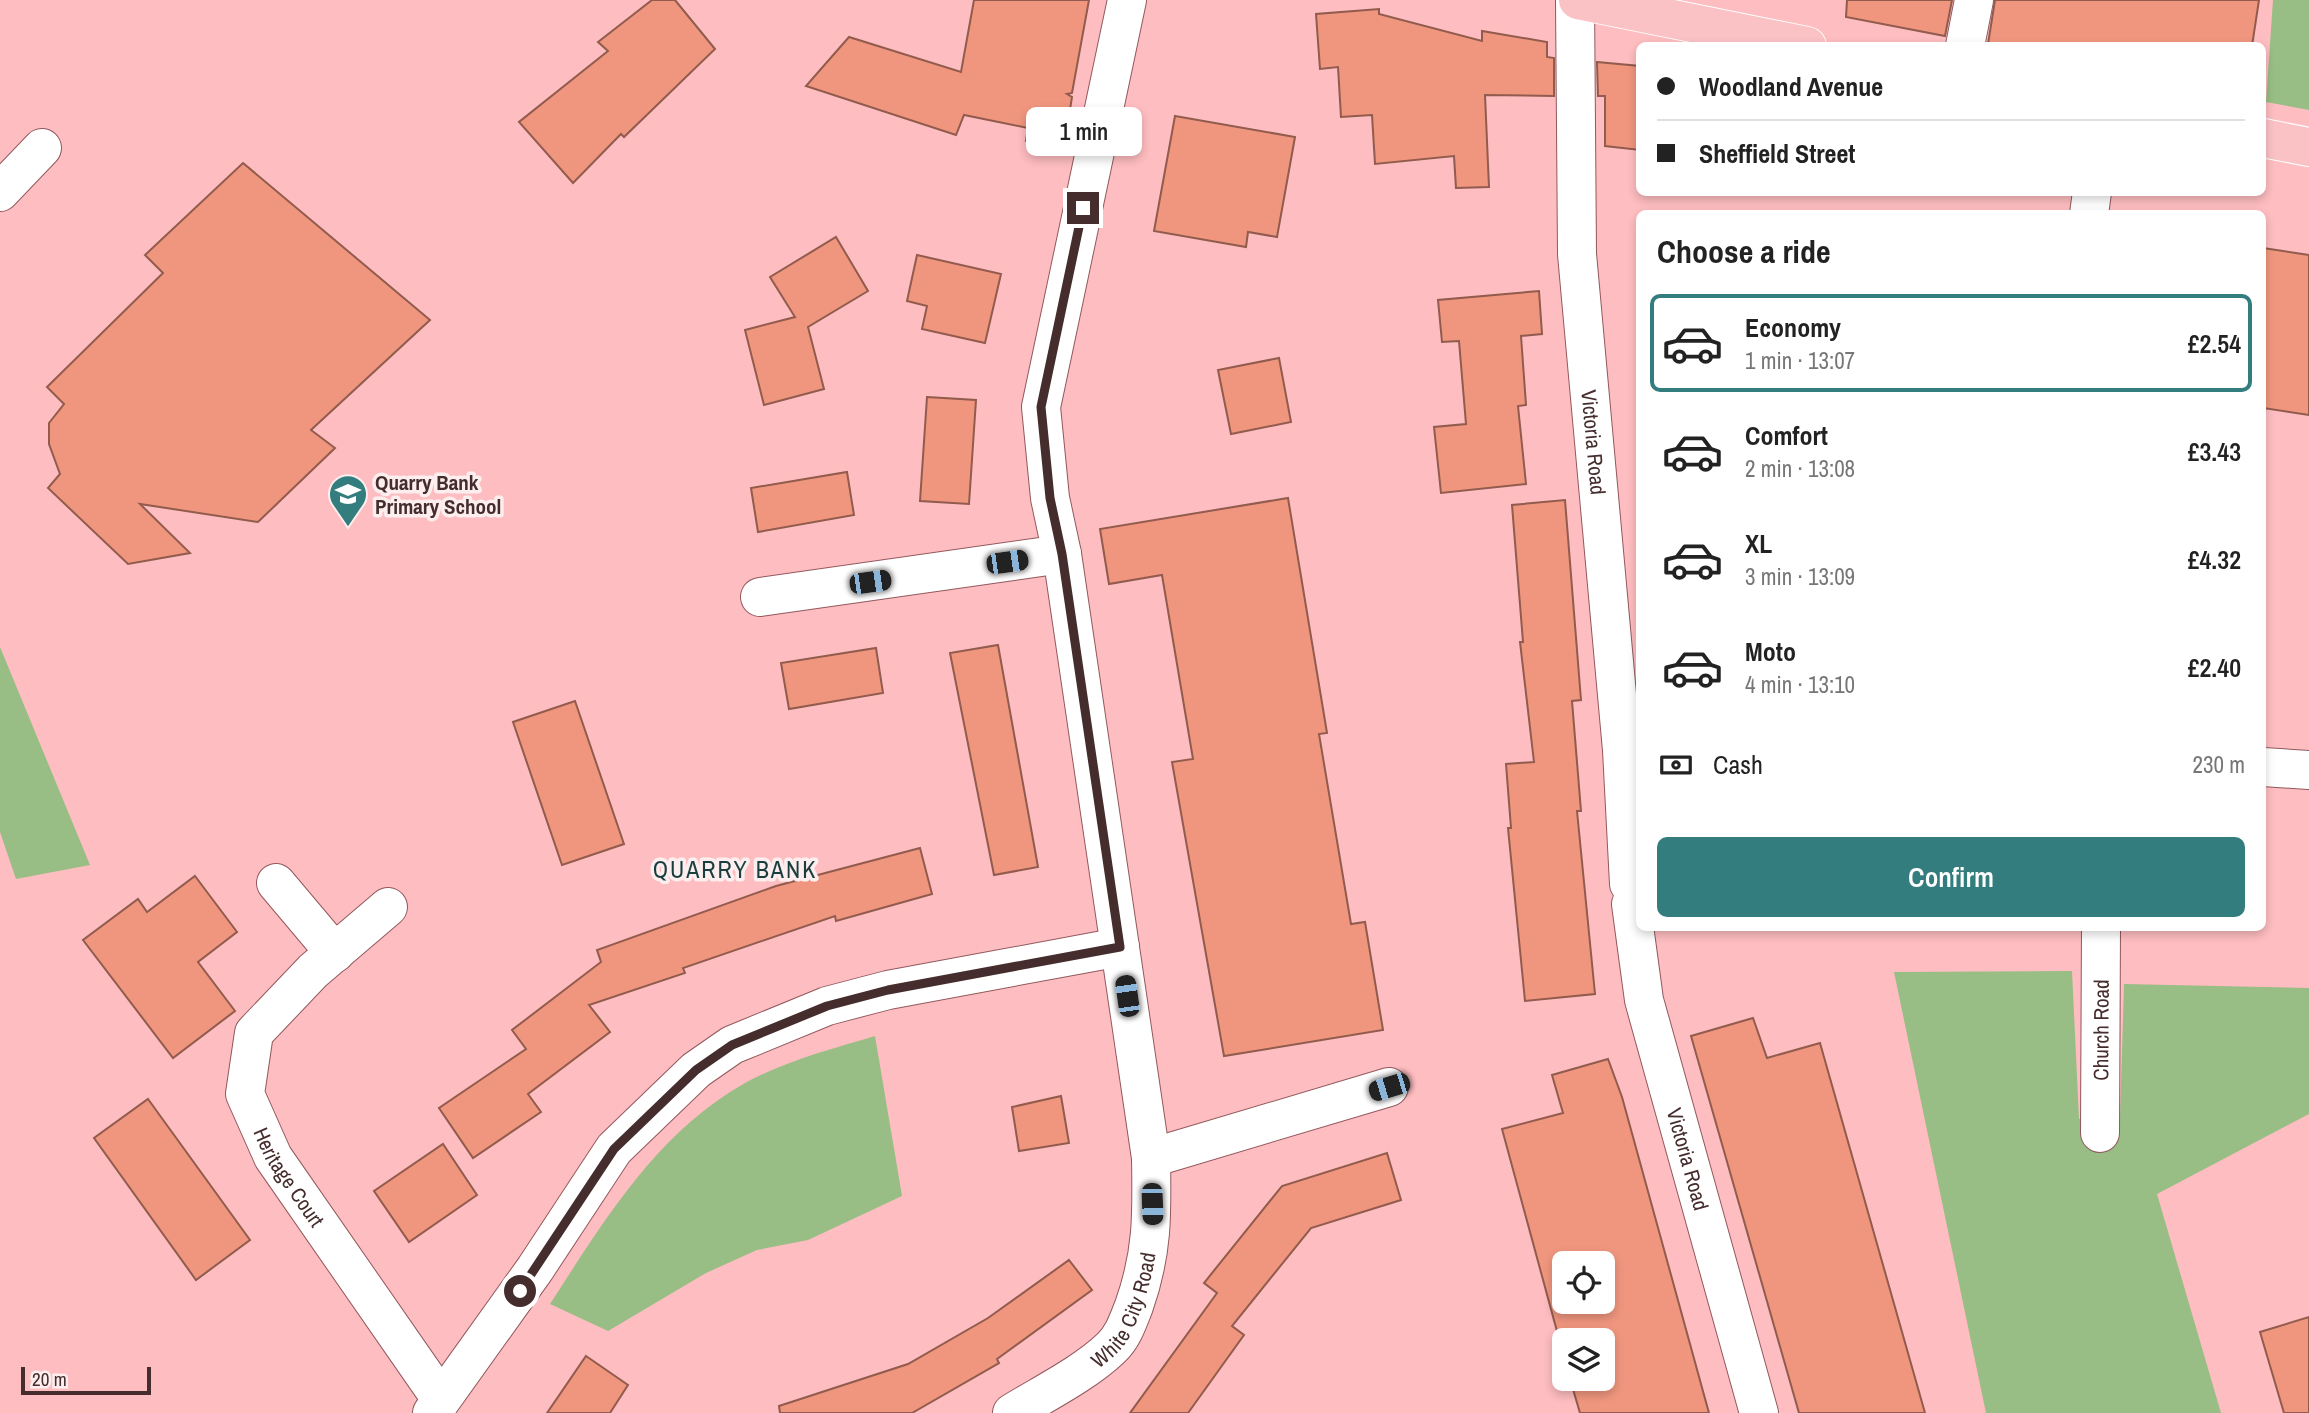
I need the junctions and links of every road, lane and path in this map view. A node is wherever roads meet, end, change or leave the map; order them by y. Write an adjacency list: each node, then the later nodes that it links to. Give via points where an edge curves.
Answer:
1 (1127, 0): 10 (street, White City Road, via 1041,407 1050,498)
2 (1577, 0): 4 (main road); 24 (street, Victoria Road, via 1577,254 1622,750 1630,894 1644,1000)
3 (1974, 0): 5 (street)
4 (1787, 42)
5 (1966, 42)
6 (2266, 139): 7 (main road)
7 (2309, 146)
8 (43, 148): 9 (street)
9 (0, 192)
10 (1062, 554): 11 (street); 17 (street, White City Road)
11 (760, 597)
12 (2266, 767): 13 (street)
13 (2309, 770)
14 (276, 883): 18 (street)
15 (387, 907): 18 (street, Heritage Court)
16 (2101, 931): 20 (street, Church Road)
17 (1120, 947): 21 (street, White City Road); 22 (street, via 888,990 827,1006 732,1045 696,1070 614,1149)
18 (335, 953): 22 (street, Heritage Court, via 254,1033 245,1094 273,1157)
19 (1389, 1087): 21 (street)
20 (2100, 1133)
21 (1151, 1158): 23 (street, White City Road, via 1153,1227 1145,1275 1126,1327 1112,1348)
22 (437, 1406)
23 (1012, 1413)
24 (1759, 1413)

